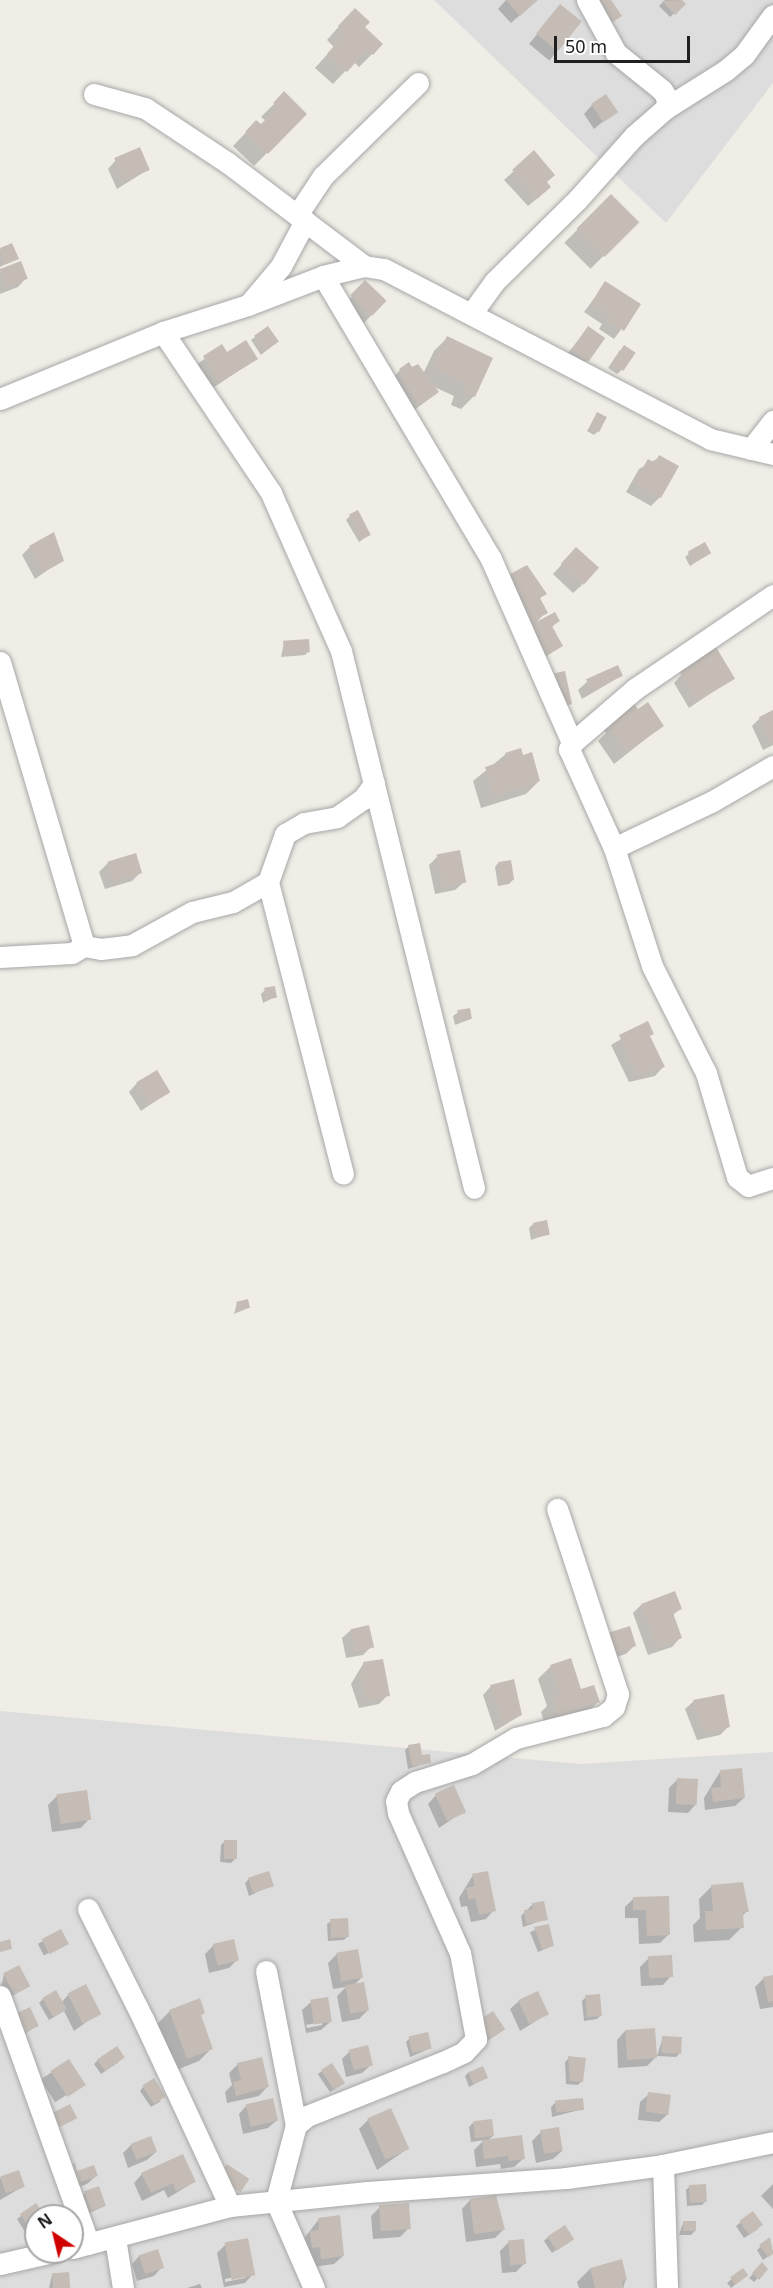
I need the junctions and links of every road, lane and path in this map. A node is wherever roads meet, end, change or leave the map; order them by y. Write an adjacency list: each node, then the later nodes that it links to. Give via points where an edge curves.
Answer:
1 (586, 0): 6 (street, via 616,53 662,90 667,98)
2 (773, 15): 3 (street)
3 (765, 39): 6 (street, via 726,70)
4 (418, 83): 7 (street, via 323,176)
5 (94, 94): 7 (street, via 145,108)
6 (666, 108): 11 (street, via 634,136 578,200 494,282)
7 (301, 218): 8 (street); 10 (street, via 281,266)
8 (364, 266): 9 (street); 11 (street, via 384,269)
9 (323, 276): 10 (street); 19 (street, via 491,559)
10 (248, 305): 12 (street)
11 (471, 314): 15 (street, via 710,440)
12 (163, 332): 13 (street); 21 (street, via 271,493 341,651)
13 (0, 399)
14 (773, 421): 15 (street)
15 (751, 448): 16 (street)
16 (773, 454)
17 (773, 595): 19 (street, via 636,688)
18 (0, 662): 24 (street)
19 (572, 743): 22 (street, via 569,749)
20 (773, 766): 22 (street)
21 (374, 784): 23 (street, via 363,799 337,817 304,823 285,834); 28 (street)
22 (614, 848): 27 (street, via 652,966 706,1073 737,1177 748,1186)
23 (268, 882): 24 (street, via 233,902 192,912 132,945 100,949); 26 (street)
24 (84, 946): 25 (street, via 72,952)
25 (0, 957)
26 (343, 1174)
27 (773, 1178)
28 (474, 1188)
29 (557, 1509): 33 (street, via 618,1694 614,1707 603,1716 516,1738 472,1764 415,1782 401,1791 396,1801 460,1953 476,2039 453,2057 307,2116)
30 (88, 1909): 38 (street)
31 (266, 1971): 33 (street)
32 (0, 1996): 37 (street)
33 (296, 2125): 36 (street)
34 (773, 2142): 35 (street)
35 (663, 2165): 36 (street, via 566,2178); 45 (street)
36 (276, 2201): 38 (street); 44 (street)
37 (67, 2204)
38 (230, 2206): 39 (street)
39 (115, 2238): 40 (street); 43 (street)
40 (84, 2245)
41 (24, 2259): 42 (street)
42 (0, 2264)
43 (123, 2288)
44 (314, 2288)
45 (667, 2288)

